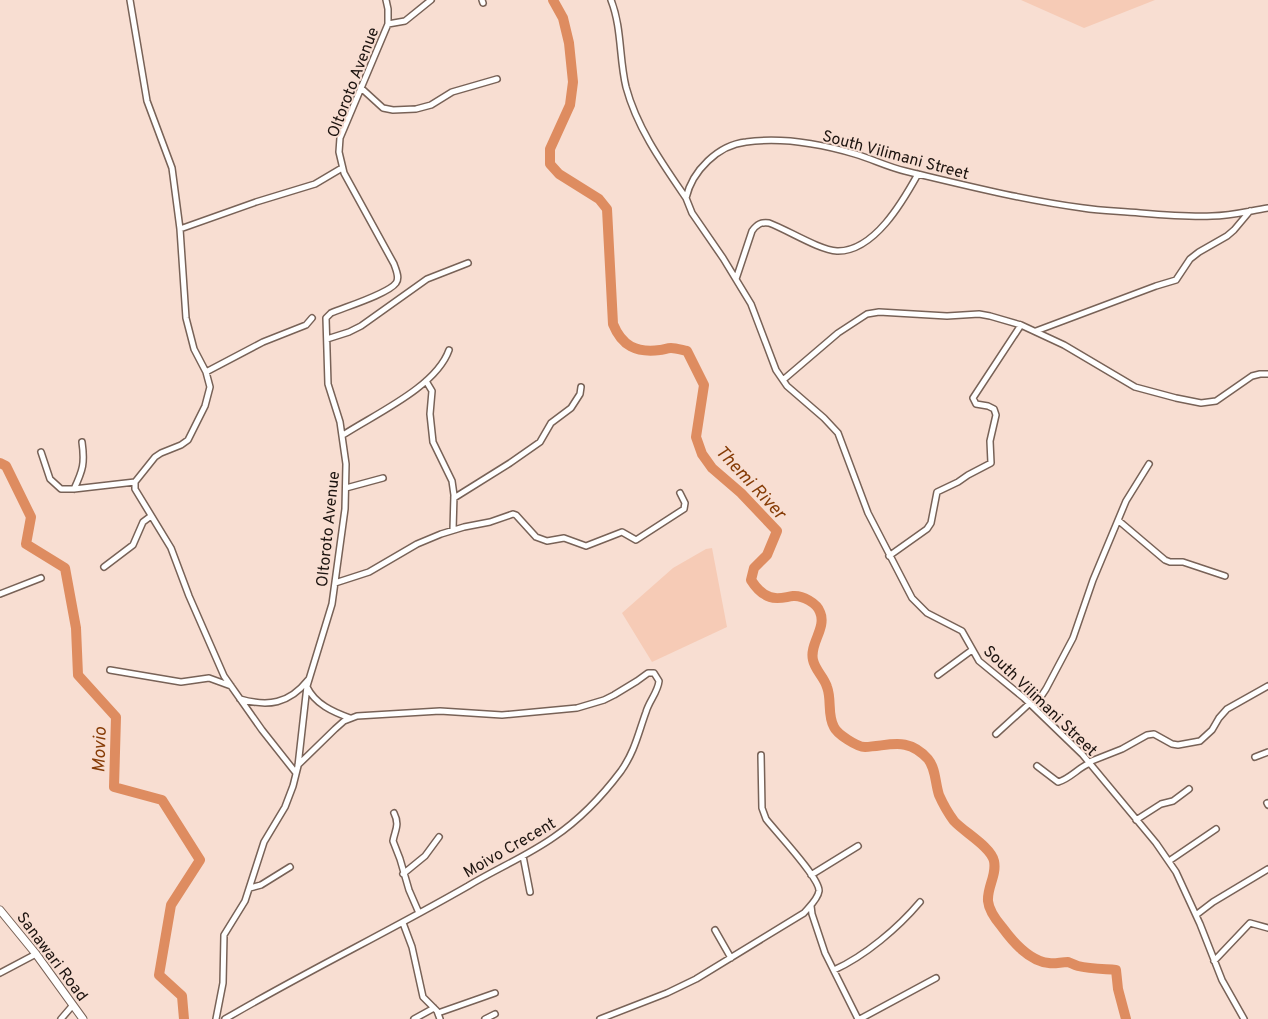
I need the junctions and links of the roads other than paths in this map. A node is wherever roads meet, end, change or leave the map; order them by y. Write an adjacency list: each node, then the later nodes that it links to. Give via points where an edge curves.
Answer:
1 (130, 0): 13 (street, via 147,100 172,168)
2 (386, 0): 5 (street, Oltoroto Avenue)
3 (431, 0): 5 (street, via 406,21)
4 (611, 0): 10 (street, via 622,70 631,103 651,145)
5 (388, 24): 7 (street, Oltoroto Avenue)
6 (497, 80): 7 (street, via 457,90 431,105 416,109 383,108)
7 (360, 87): 8 (street, Oltoroto Avenue, via 340,138)
8 (342, 168): 13 (street, via 315,184); 19 (street, Oltoroto Avenue, via 394,264 398,279 385,291 328,315)
9 (918, 174): 10 (street, South Vilimani Street, via 824,147 791,142 744,142 726,148 702,168 693,178); 12 (street, South Vilimani Street, via 1105,211 1194,216); 15 (street, via 883,227 851,248 836,251 770,223 758,224 752,231)
10 (686, 198): 15 (street, South Vilimani Street, via 692,213)
11 (1268, 208): 12 (street, South Vilimani Street)
12 (1250, 211): 18 (street, via 1227,236 1198,252 1176,280)
13 (180, 229): 21 (street, via 186,318 194,349)
14 (468, 263): 19 (street, via 428,280 361,326)
15 (736, 279): 23 (street, South Vilimani Street, via 751,304 768,353)
16 (312, 318): 21 (street, via 306,325 263,342)
17 (1021, 325): 18 (street); 23 (street, via 979,314 867,314 838,333); 39 (street, via 973,398 976,404 994,409 996,415 990,441 991,463 937,492 927,529)
18 (1036, 332): 22 (street, via 1090,359 1135,387 1201,403 1216,401 1252,376)
19 (327, 339): 26 (street, Oltoroto Avenue, via 328,384)
20 (448, 350): 24 (street, via 443,363)
21 (206, 372): 31 (street, via 209,394 192,433 182,444 155,458)
22 (1268, 374)
23 (783, 380): 39 (street, South Vilimani Street, via 838,433 868,513)
24 (426, 381): 26 (street); 35 (street, via 432,391 433,442 450,474)
25 (581, 387): 35 (street, via 571,408 552,423 540,442)
26 (343, 435): 32 (street, Oltoroto Avenue)
27 (82, 442): 33 (street, via 83,469)
28 (41, 452): 33 (street, via 52,483 61,489)
29 (1149, 464): 37 (street)
30 (383, 478): 32 (street)
31 (135, 482): 33 (street); 36 (street, via 137,494)
32 (346, 488): 43 (street, Oltoroto Avenue)
33 (74, 489)
34 (680, 493): 38 (street, via 684,509 636,540 622,532 586,546 561,538 547,541 536,536 513,514)
35 (454, 498): 38 (street)
36 (151, 516): 40 (street, via 143,522 133,544); 49 (street, via 171,548)
37 (1119, 521): 41 (street, via 1165,560 1184,562); 53 (street, via 1073,638 1046,689)
38 (453, 530): 43 (street, via 417,544 369,572)
39 (889, 556): 45 (street, South Vilimani Street, via 916,603 936,619 962,631)
40 (104, 567)
41 (1225, 576)
42 (41, 578): 44 (street)
43 (335, 583): 48 (street, Oltoroto Avenue, via 330,616)
44 (0, 594)
45 (972, 650): 47 (street); 53 (street, South Vilimani Street, via 984,666)
46 (110, 670): 49 (street, via 181,682 209,678)
47 (938, 675)
48 (310, 677): 50 (street, Oltoroto Avenue); 52 (street, via 298,692 286,699 273,703)
49 (230, 686): 52 (street)
50 (307, 686): 54 (street, via 315,699); 60 (street, Oltoroto Avenue)
51 (1268, 686): 59 (street, via 1227,709 1200,742 1178,745 1151,734)
52 (239, 699): 62 (street)
53 (1032, 705): 55 (street); 59 (street, South Vilimani Street)
54 (350, 718): 60 (street, Moivo Crecent, via 334,729); 69 (street, Moivo Crecent, via 440,712 502,715 576,708 604,700 648,673 654,673 659,678 659,685 646,711 640,735 621,771 566,829)
55 (996, 734)
56 (1268, 752): 58 (street)
57 (761, 756): 74 (street, via 762,808 766,819)
58 (1255, 757)
59 (1090, 762): 61 (street, via 1061,782); 65 (street, South Vilimani Street)
60 (298, 766): 62 (street, Oltoroto Avenue)
61 (1038, 766)
62 (296, 773): 75 (street, Oltoroto Avenue, via 288,801 264,842)
63 (1189, 789): 65 (street)
64 (394, 813): 73 (street, via 398,827 393,841)
65 (1136, 820): 70 (street, South Vilimani Street)
66 (1216, 829): 70 (street)
67 (439, 837): 73 (street)
68 (858, 846): 74 (street)
69 (523, 856): 76 (street); 80 (street, Moivo Crecent)
70 (1169, 861): 81 (street, South Vilimani Street)
71 (290, 867): 75 (street)
72 (1268, 869): 81 (street)
73 (403, 874): 80 (street)
74 (812, 875): 78 (street, via 819,890)
75 (250, 888): 99 (street, Oltoroto Avenue, via 224,935 224,983)
76 (530, 892)
77 (920, 902): 88 (street, via 860,955)
78 (811, 906): 86 (street); 88 (street)
79 (0, 910): 85 (street, Sanawari Road)
80 (419, 913): 82 (street, Moivo Crecent)
81 (1196, 915): 87 (street, South Vilimani Street)
82 (402, 923): 93 (street, via 412,946 423,997); 96 (street, Moivo Crecent, via 262,998)
83 (1268, 928): 87 (street, via 1250,923)
84 (715, 930): 86 (street)
85 (36, 954): 89 (street); 92 (street, Sanawari Road)
86 (731, 958): 103 (street, via 667,992)
87 (1214, 961): 105 (street, South Vilimani Street)
88 (834, 970): 104 (street)
89 (0, 973)
90 (936, 978): 104 (street)
91 (495, 993): 95 (street)
92 (73, 1005): 97 (street); 98 (street, Sanawari Road)
93 (434, 1008): 95 (street); 101 (street)
94 (496, 1014): 102 (street)
95 (439, 1016)
96 (234, 1017): 100 (street, Moivo Crecent)
97 (61, 1019)
98 (83, 1019)
99 (216, 1019)
100 (226, 1019)
101 (414, 1019)
102 (484, 1019)
103 (600, 1019)
104 (859, 1019)
105 (1244, 1019)

